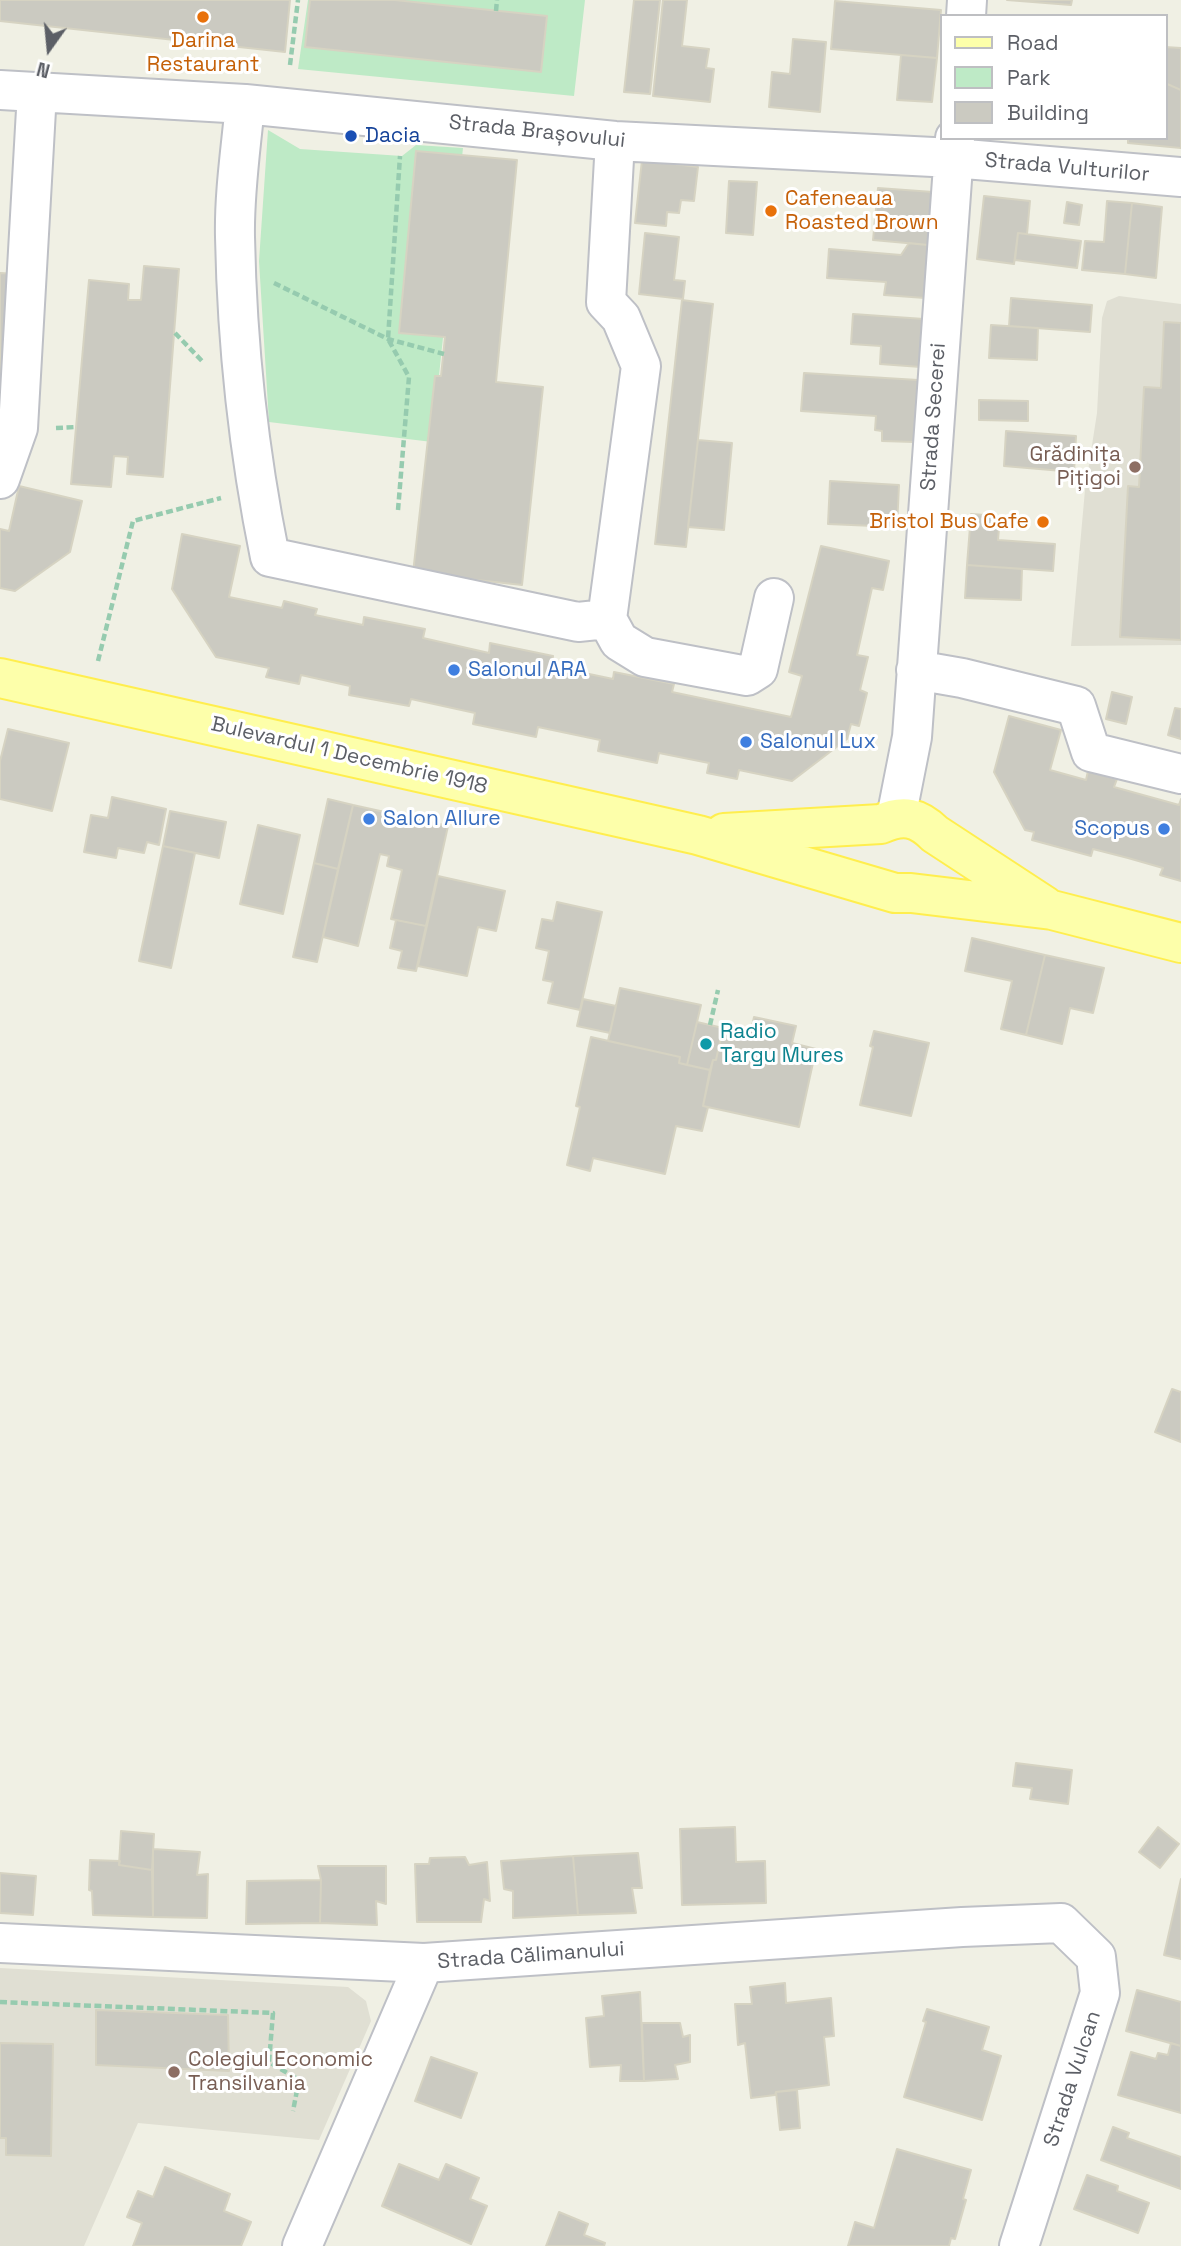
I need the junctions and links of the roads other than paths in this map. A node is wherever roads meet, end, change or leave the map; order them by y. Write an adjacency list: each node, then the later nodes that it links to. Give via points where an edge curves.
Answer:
1 (0, 84): 2 (street, Strada Brașovului)
2 (18, 91): 3 (street, Strada Brașovului); 7 (street)
3 (245, 104): 4 (street, Strada Brașovului); 10 (street, via 235,236 256,490 270,557 578,622)
4 (615, 141): 5 (street, Strada Brașovului); 10 (street, via 606,302 621,318 641,366)
5 (954, 148): 6 (street, Strada Vulturilor); 11 (street, Strada Secerei)
6 (1181, 177)
7 (15, 211): 8 (street, via 18,428)
8 (0, 479)
9 (774, 598): 10 (street, via 758,670 747,676 645,657 618,641)
10 (607, 619)
11 (916, 670): 13 (street, via 1076,706 1091,752); 14 (street, Strada Secerei)
12 (0, 678): 15 (main road, Bulevardul 1 Decembrie 1918)
13 (1181, 774)
14 (909, 825): 15 (main road, Bulevardul 1 Decembrie 1918); 16 (main road, via 941,848 941,863 924,887); 16 (main road, via 871,834 865,848 871,877); 17 (main road, Bulevardul 1 Decembrie 1918)
15 (698, 835): 16 (main road, Bulevardul 1 Decembrie 1918)
16 (896, 890): 17 (main road, Bulevardul 1 Decembrie 1918)
17 (1052, 910): 18 (main road, Bulevardul 1 Decembrie 1918)
18 (1181, 943)
19 (1062, 1923): 21 (street, Strada Călimanului); 23 (street, Strada Vulcan, via 1096,1957 1100,1993)
20 (0, 1943): 21 (street, Strada Călimanului)
21 (424, 1963): 22 (street)
22 (302, 2246)
23 (1019, 2246)

